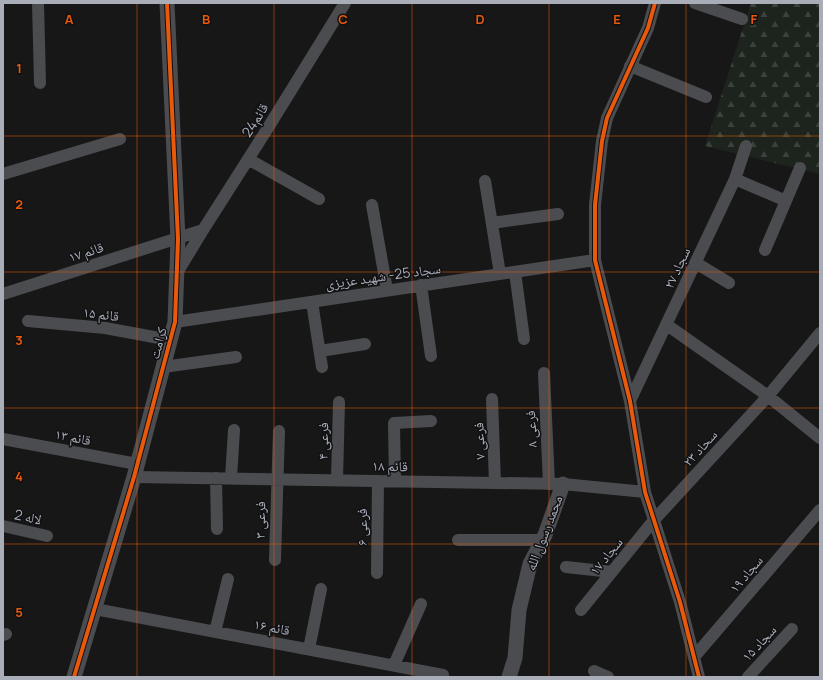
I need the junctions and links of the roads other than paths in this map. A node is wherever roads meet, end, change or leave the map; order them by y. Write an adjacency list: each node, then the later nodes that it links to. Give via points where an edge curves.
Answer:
1 (38, 3): 8 (street)
2 (167, 3): 23 (street, کرامت)
3 (345, 3): 12 (street, قائم24)
4 (655, 3): 7 (street, via 648,28)
5 (695, 3): 6 (street)
6 (742, 19)
7 (630, 66): 9 (street); 25 (street, via 607,118 602,141 595,206)
8 (40, 83)
9 (706, 97)
10 (120, 139): 14 (street)
11 (746, 146): 15 (street, سجاد ۲۷)
12 (248, 159): 17 (street); 22 (street, قائم24)
13 (800, 168): 18 (street)
14 (3, 174)
15 (735, 179): 18 (street); 26 (street, سجاد ۲۷)
16 (485, 181): 21 (street)
17 (319, 199)
18 (784, 200): 24 (street)
19 (372, 205): 32 (street)
20 (558, 214): 21 (street)
21 (492, 223): 29 (street)
22 (202, 230): 23 (street); 28 (street, قائم24)
23 (178, 239): 28 (street, کرامت); 33 (street, قائم ۱۷)
24 (765, 250)
25 (595, 260): 27 (street, سجاد 25- شهید عزیزی); 50 (street)
26 (696, 262): 30 (street); 37 (street, سجاد ۲۷)
27 (515, 272): 29 (street, سجاد 25- شهید عزیزی); 39 (street)
28 (177, 273): 36 (street, کرامت)
29 (500, 274): 31 (street, سجاد 25- شهید عزیزی)
30 (729, 283)
31 (422, 285): 32 (street, سجاد 25- شهید عزیزی); 43 (street)
32 (387, 290): 34 (street, سجاد 25- شهید عزیزی)
33 (3, 293)
34 (312, 302): 36 (street, سجاد 25- شهید عزیزی); 42 (street)
35 (28, 321): 40 (street, قائم ۱۵, via 105,328)
36 (175, 322): 40 (street, کرامت)
37 (667, 325): 48 (street); 50 (street, سجاد ۲۷)
38 (820, 333): 48 (street, سحاد ۲۳)
39 (524, 339)
40 (170, 340): 45 (street, کرامت)
41 (365, 344): 42 (street)
42 (320, 351): 46 (street)
43 (431, 356)
44 (236, 357): 45 (street)
45 (163, 367): 57 (street, کرامت)
46 (322, 367)
47 (544, 373): 65 (street, فرعی ۸)
48 (768, 396): 55 (street); 68 (street, سحاد ۲۳)
49 (492, 399): 64 (street, فرعی ۷)
50 (630, 401): 66 (street)
51 (339, 402): 61 (street, فرعی ۴)
52 (432, 421): 63 (street, via 394,423)
53 (234, 430): 59 (street)
54 (278, 430): 60 (street, فرعی ۳)
55 (820, 438)
56 (3, 439): 57 (street, قائم ۱۳)
57 (135, 471): 58 (street, قائم ۱۸); 81 (street, کرامت)
58 (216, 478): 59 (street, قائم ۱۸); 70 (street)
59 (231, 478): 60 (street, قائم ۱۸)
60 (276, 479): 61 (street, قائم ۱۸); 74 (street, فرعی ۳)
61 (337, 480): 62 (street, قائم ۱۸)
62 (378, 481): 63 (street, قائم ۱۸); 77 (street, فرعی ۶)
63 (395, 481): 64 (street, قائم ۱۸)
64 (495, 483): 65 (street, قائم ۱۸)
65 (556, 484): 66 (street, قائم ۱۸); 73 (street, محمد رسول الله)
66 (645, 492): 68 (street)
67 (820, 510): 86 (street, سجاد ۱۹)
68 (654, 520): 76 (street, سجاد ۱۷); 86 (street)
69 (3, 526): 71 (street, لاله 2)
70 (217, 530)
71 (47, 536)
72 (458, 540): 73 (street)
73 (543, 540): 91 (street, محمد رسول الله, via 530,564 519,610 516,658)
74 (275, 560)
75 (566, 566): 76 (street)
76 (612, 572): 82 (street, سجاد ۱۷)
77 (377, 573)
78 (228, 579): 84 (street)
79 (322, 589): 85 (street)
80 (421, 604): 87 (street)
81 (95, 609): 84 (street, قائم ۱۶); 90 (street, کرامت)
82 (581, 610)
83 (792, 629): 94 (street, سجاد ۱۵)
84 (215, 632): 85 (street, قائم ۱۶)
85 (310, 649): 87 (street, قائم ۱۶)
86 (694, 657): 93 (street)
87 (394, 665): 89 (street, قائم ۱۶)
88 (594, 671): 92 (street)
89 (443, 675)
90 (74, 677)
91 (509, 677)
92 (608, 677)
93 (699, 677)
94 (748, 677)

